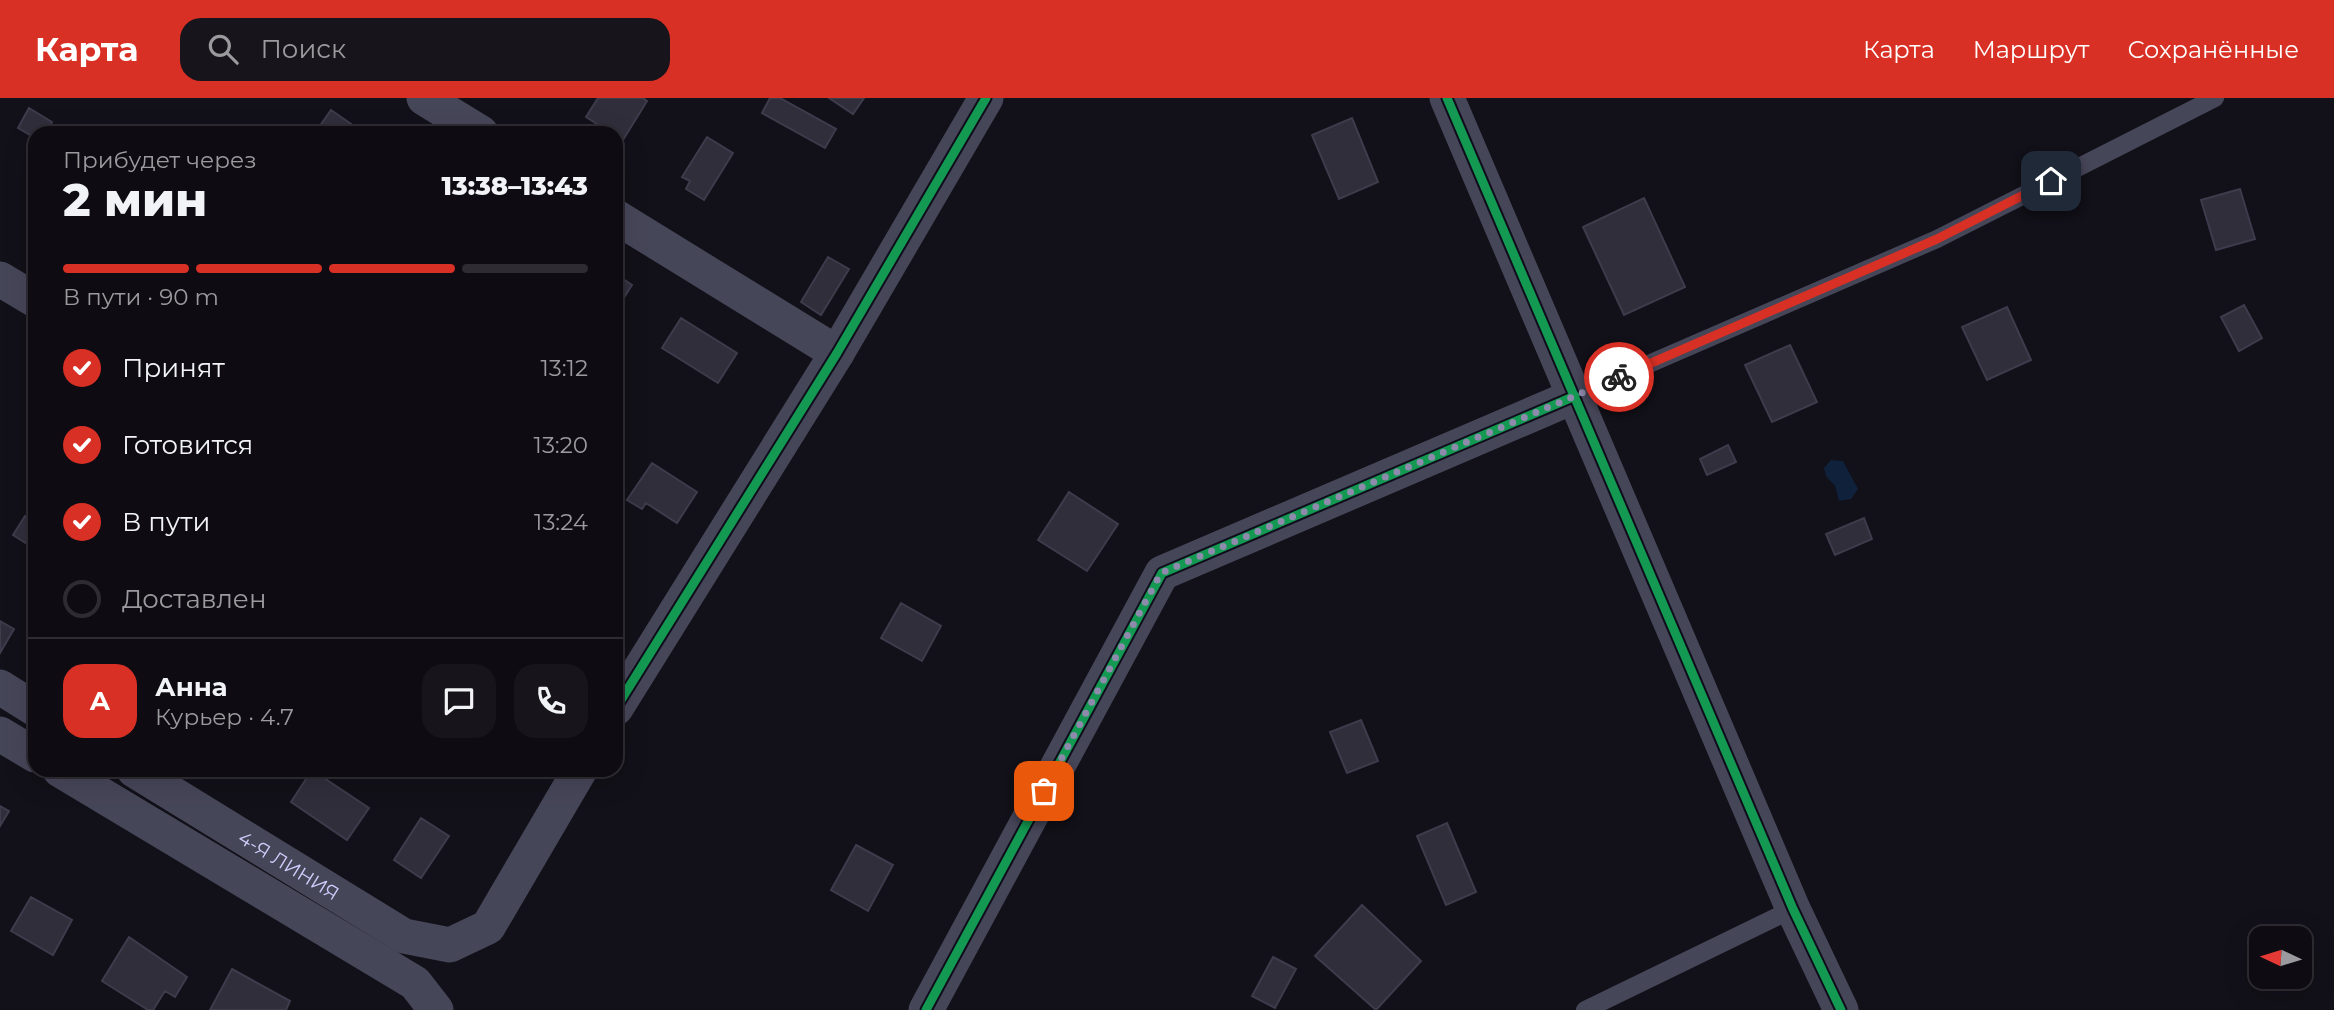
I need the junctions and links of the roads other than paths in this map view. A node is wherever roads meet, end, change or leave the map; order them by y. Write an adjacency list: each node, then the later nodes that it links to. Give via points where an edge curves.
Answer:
1 (424, 98): 5 (street)
2 (986, 98): 9 (street)
3 (1447, 98): 10 (street)
4 (2215, 98): 10 (lane, via 1937,239)
5 (470, 126)
6 (623, 221): 9 (street)
7 (0, 279): 8 (street)
8 (28, 296)
9 (836, 353): 11 (street)
10 (1575, 396): 20 (street); 22 (street, via 1161,573)
11 (629, 658): 12 (street)
12 (623, 681)
13 (0, 687): 14 (street)
14 (28, 705)
15 (0, 734): 16 (street)
16 (28, 751)
17 (72, 777): 21 (street, via 415,983)
18 (145, 777): 19 (street, 4-Я ЛИНИЯ, via 404,936 450,946 488,927)
19 (576, 777)
20 (1793, 909): 23 (lane); 24 (street)
21 (436, 1010)
22 (926, 1010)
23 (1585, 1010)
24 (1841, 1010)

